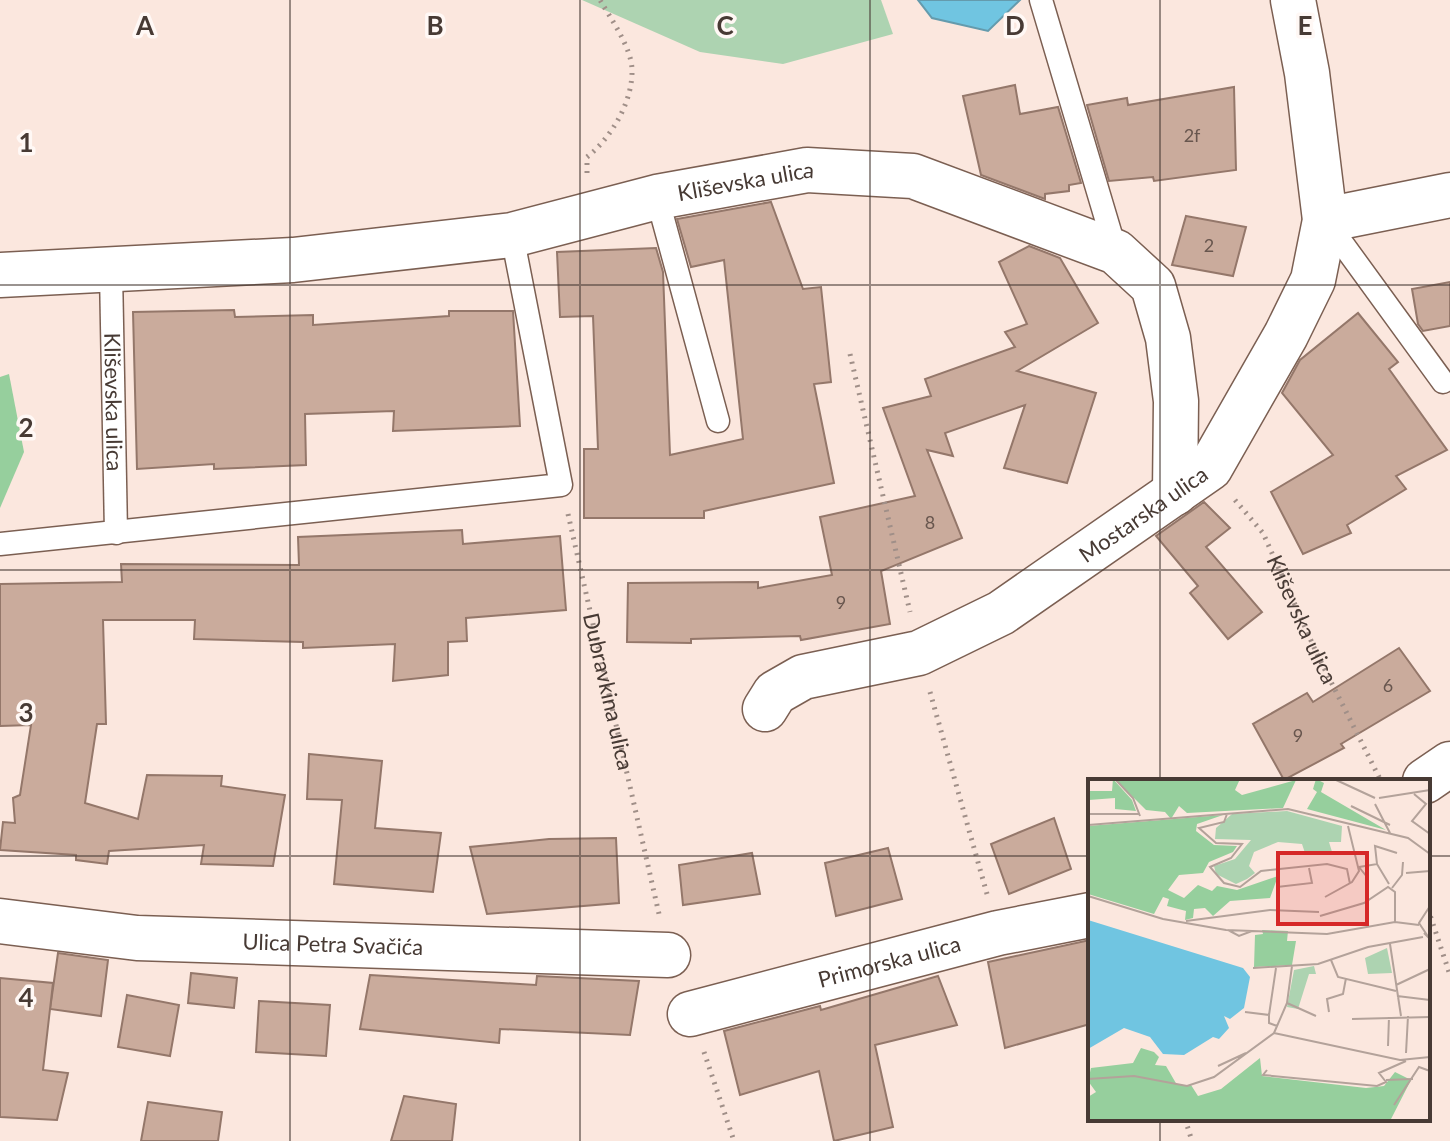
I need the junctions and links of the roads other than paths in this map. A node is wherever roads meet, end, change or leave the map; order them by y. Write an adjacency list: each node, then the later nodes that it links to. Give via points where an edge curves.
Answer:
1 (1041, 0): 7 (lane)
2 (1293, 0): 5 (street, Mostarska ulica)
3 (1450, 195): 5 (street)
4 (657, 197): 6 (street, Kliševska ulica); 7 (street, Kliševska ulica, via 807,170 913,176); 11 (lane)
5 (1325, 220): 10 (lane); 12 (street, Mostarska ulica, via 1313,280 1210,468)
6 (512, 235): 8 (street, Kliševska ulica, via 293,260); 13 (lane, via 561,485)
7 (1116, 252): 12 (street, Kliševska ulica, via 1153,286 1168,338 1176,401)
8 (111, 272): 9 (street, Kliševska ulica); 13 (lane, Kliševska ulica)
9 (0, 275)
10 (1443, 382)
11 (718, 421)
12 (1175, 493): 15 (street, Mostarska ulica, via 1001,613 919,653 803,677 775,693)
13 (116, 533): 14 (lane)
14 (0, 544)
15 (765, 709)
16 (1450, 764): 17 (street)
17 (1428, 779)
18 (1088, 915): 21 (street, Primorska ulica, via 998,933)
19 (0, 921): 20 (street, Ulica Petra Svačića, via 137,938)
20 (668, 955)
21 (690, 1014)

